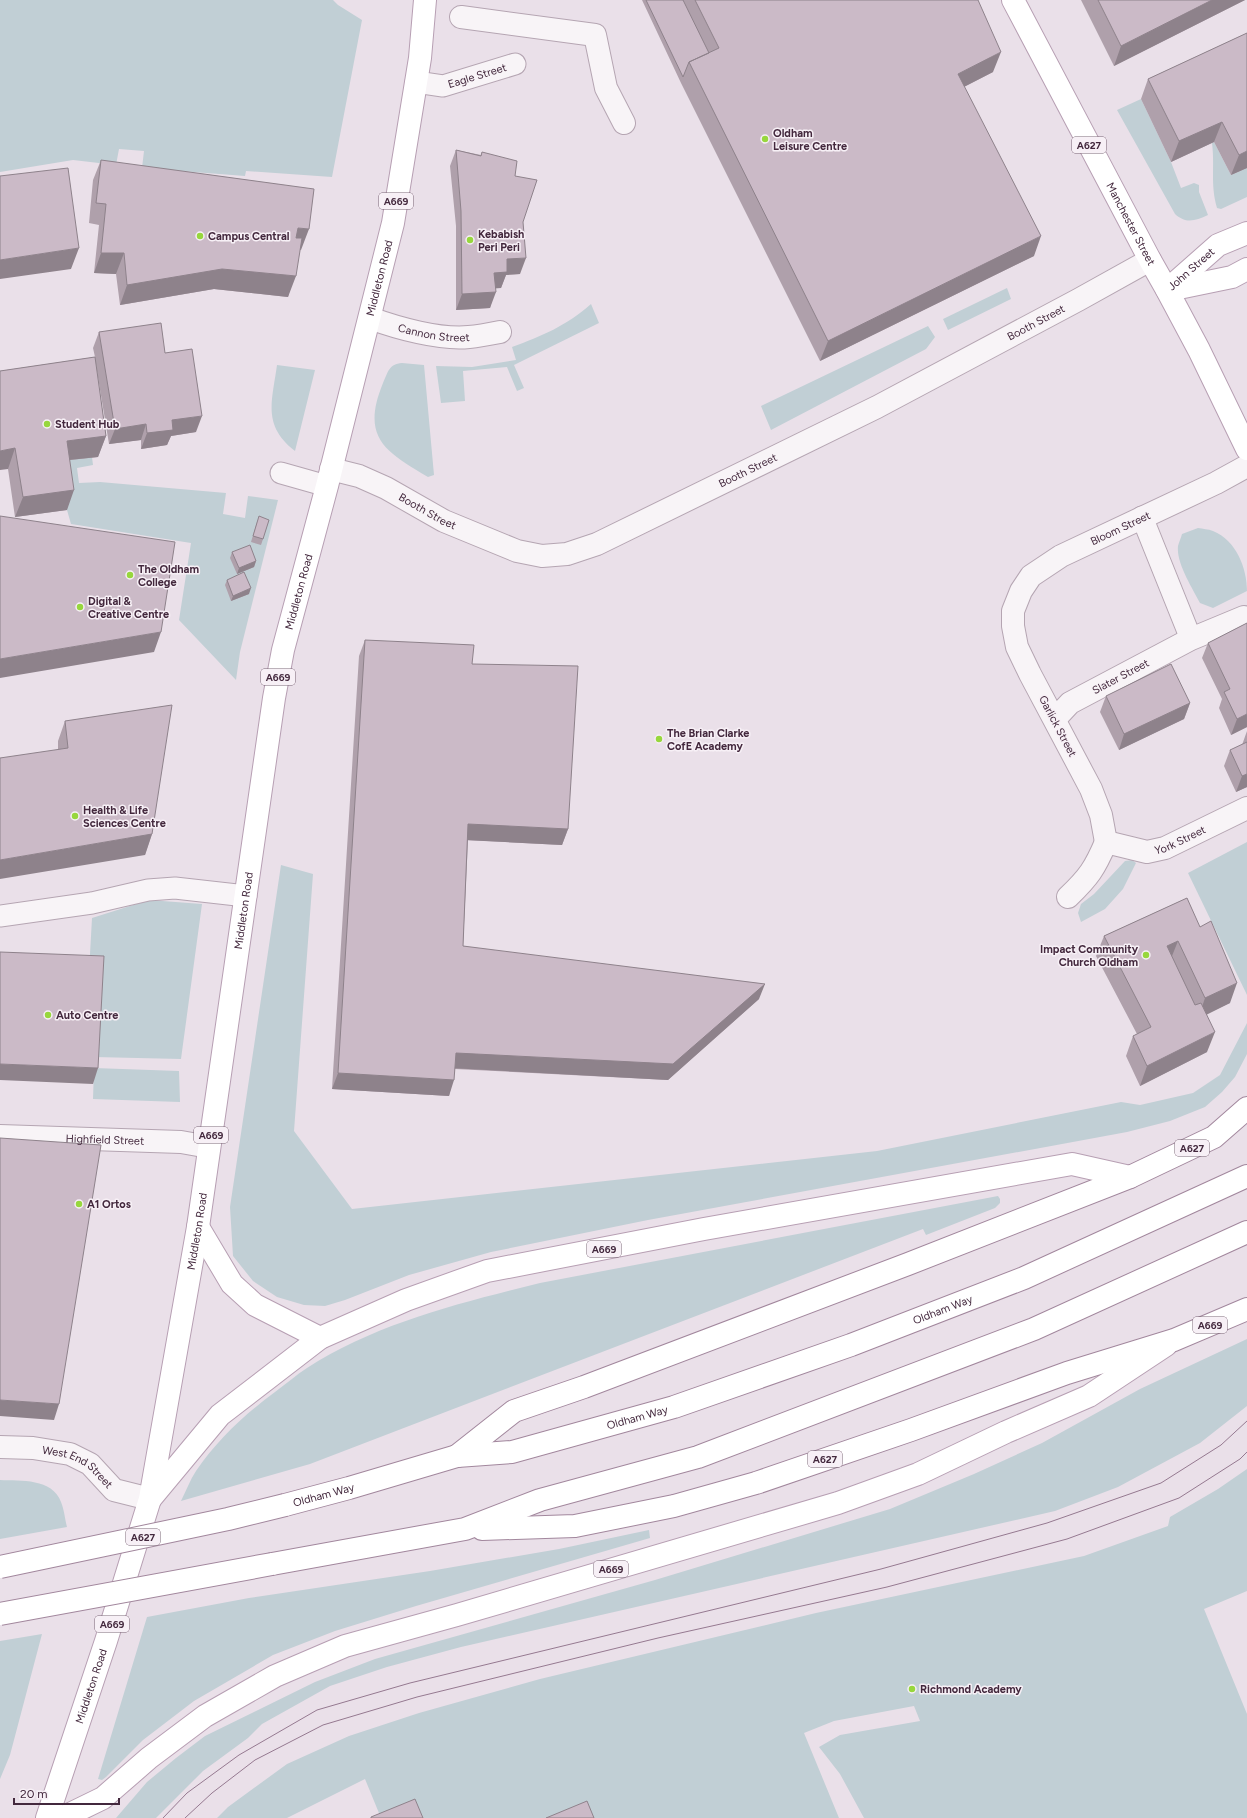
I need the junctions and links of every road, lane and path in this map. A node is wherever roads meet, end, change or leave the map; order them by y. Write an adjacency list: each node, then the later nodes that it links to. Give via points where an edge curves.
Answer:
1 (425, 0): 5 (main road, Middleton Road / A669)
2 (1013, 0): 8 (main road, Manchester Street / A627)
3 (461, 17): 6 (street, via 595,35 606,88)
4 (514, 64): 5 (lane, Eagle Street, via 443,86)
5 (416, 82): 11 (main road, Middleton Road / A669, via 393,223)
6 (624, 124)
7 (1247, 234): 10 (main road, John Street, via 1218,246)
8 (1150, 260): 10 (main road, Manchester Street / A627); 16 (street, Booth Street, via 876,407 598,544 567,554 542,556 517,551 444,521 386,488 359,476)
9 (1247, 269): 10 (main road, John Street, via 1232,277)
10 (1167, 290): 13 (main road, Manchester Street / A627)
11 (370, 318): 12 (street, Cannon Street, via 430,335 468,338); 16 (main road, Middleton Road / A669)
12 (500, 332)
13 (1247, 449)
14 (1247, 466): 17 (street, Bloom Street)
15 (281, 473): 16 (lane)
16 (329, 478): 24 (main road, Middleton Road / A669, via 285,642 274,698)
17 (1142, 517): 18 (street, Bloom Street, via 1061,556 1031,576 1021,591); 20 (lane)
18 (1013, 611): 21 (street, Garlick Street, via 1017,647)
19 (1244, 617): 20 (street, Slater Street)
20 (1191, 639): 21 (street, Slater Street, via 1070,703)
21 (1055, 719): 23 (street, Garlick Street, via 1091,789 1101,815)
22 (1247, 808): 23 (street, York Street, via 1165,848 1147,852)
23 (1106, 842): 25 (street, via 1098,862 1087,879)
24 (246, 896): 26 (lane, via 175,888 148,890 92,903); 29 (main road, Middleton Road / A669)
25 (1068, 897)
26 (0, 916)
27 (1247, 1108): 31 (main road, A627, via 1214,1137)
28 (0, 1136): 29 (street, Highfield Street, via 181,1142)
29 (209, 1147): 32 (main road, Middleton Road / A669)
30 (1247, 1176): 38 (main road, Oldham Way / A627, via 1017,1281 851,1345 674,1407 512,1452)
31 (1130, 1177): 35 (main road, A669, via 1072,1164 488,1271 406,1300); 38 (main road, A627, via 856,1284 514,1411)
32 (198, 1227): 35 (main road, via 232,1284 255,1305); 39 (main road, Middleton Road / A669)
33 (1247, 1232): 40 (main road, A627, via 1034,1329 698,1456 540,1500)
34 (1247, 1310): 36 (main road, A669)
35 (320, 1338): 39 (main road, A669, via 220,1415)
36 (1174, 1340): 40 (main road, A627, via 1067,1373 911,1430 756,1482 674,1506 575,1526); 44 (main road, A669, via 1089,1396 918,1474 838,1503 345,1646 275,1676 205,1716 149,1758 103,1798)
37 (0, 1447): 39 (street, West End Street, via 33,1448 70,1454 90,1464 114,1490)
38 (457, 1456): 41 (main road, Oldham Way / A627, bridge, via 349,1488 228,1519)
39 (150, 1499): 43 (main road, Middleton Road / A669)
40 (465, 1529): 42 (main road, A627, bridge)
41 (0, 1568)
42 (0, 1614)
43 (47, 1818)
44 (62, 1818)

